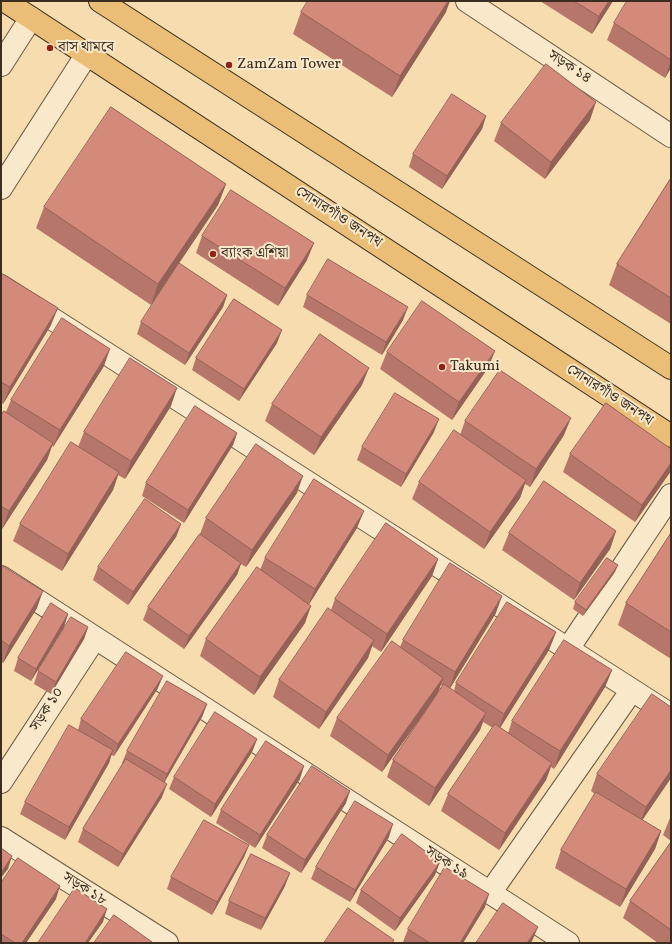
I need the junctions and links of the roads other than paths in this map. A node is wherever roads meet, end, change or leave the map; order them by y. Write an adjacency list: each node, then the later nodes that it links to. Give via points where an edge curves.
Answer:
1 (5, 1): 4 (main road, সোনারগাঁও জনপথ)
2 (467, 1): 7 (street, সড়ক ১৪)
3 (112, 4): 10 (main road)
4 (31, 18): 5 (main road, সোনারগাঁও জনপথ); 6 (street)
5 (87, 54): 8 (street); 11 (main road, সোনারগাঁও জনপথ)
6 (1, 65)
7 (671, 136)
8 (1, 188)
9 (1, 286): 15 (street)
10 (671, 368)
11 (671, 436)
12 (671, 495): 15 (street)
13 (1, 578): 14 (street, সড়ক ১৯)
14 (95, 638): 18 (street, সড়ক ১০); 20 (street, সড়ক ১৯)
15 (568, 649): 16 (street)
16 (632, 690): 17 (street); 20 (street)
17 (671, 715)
18 (1, 782)
19 (1, 838): 21 (street, সড়ক ১৮)
20 (490, 893): 22 (street, সড়ক ১৯)
21 (167, 943)
22 (568, 943)

